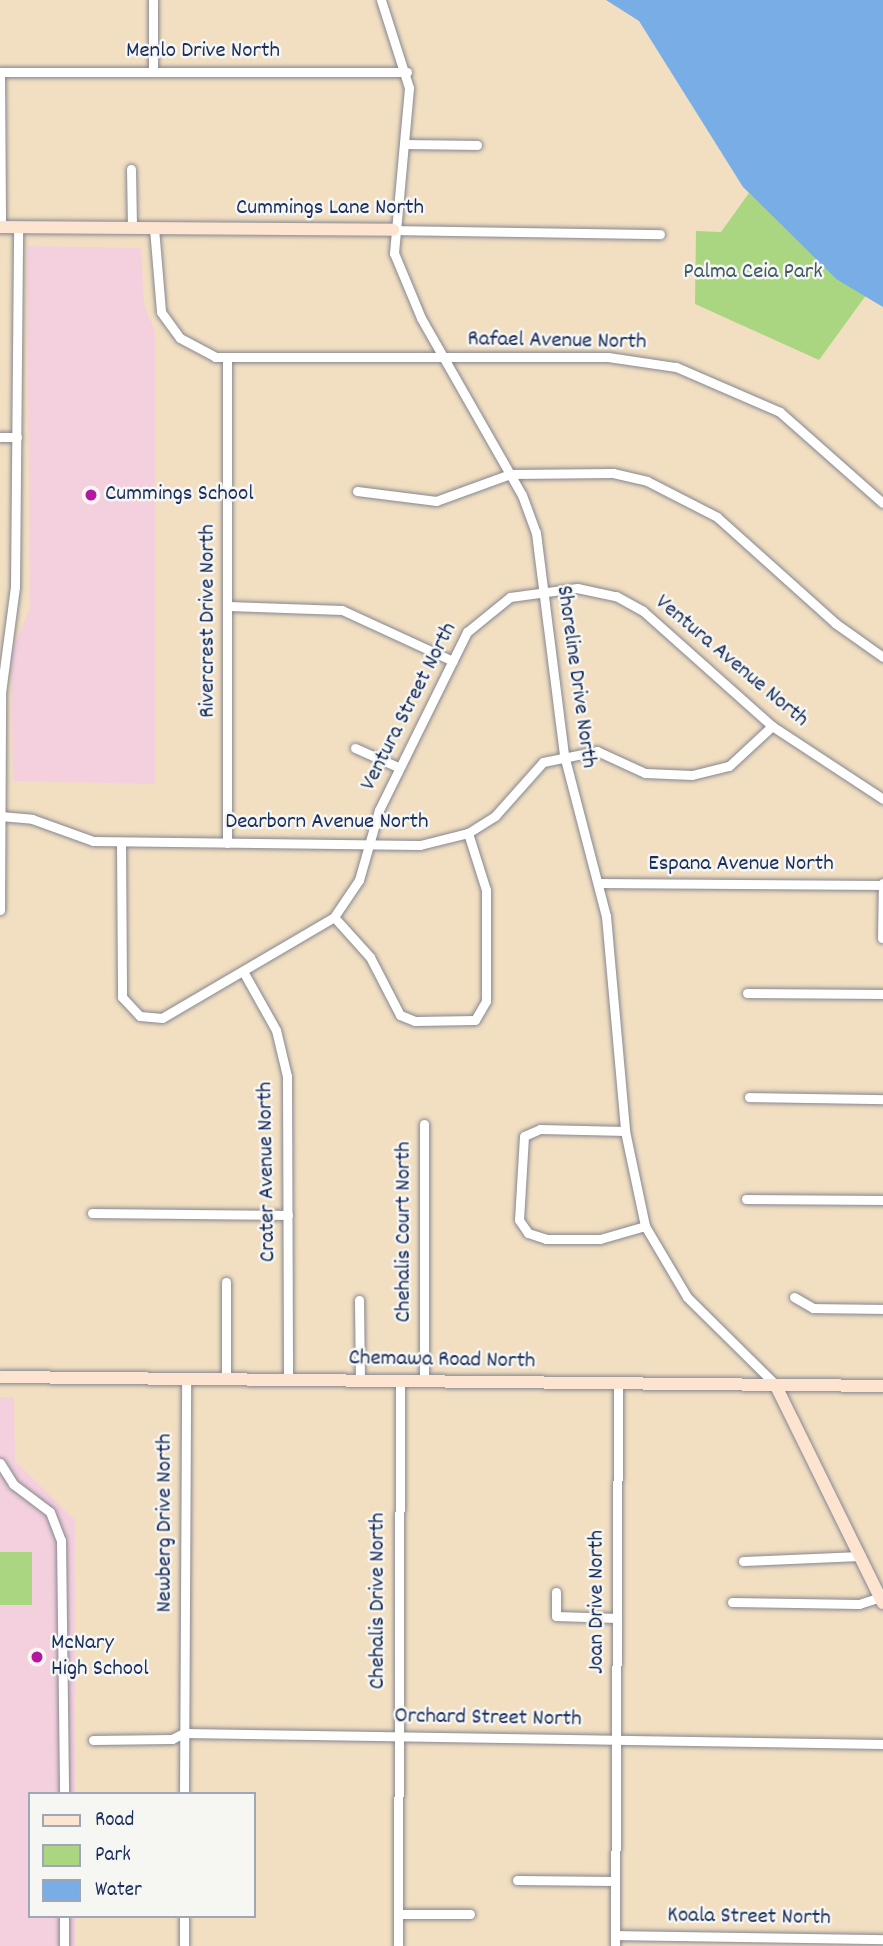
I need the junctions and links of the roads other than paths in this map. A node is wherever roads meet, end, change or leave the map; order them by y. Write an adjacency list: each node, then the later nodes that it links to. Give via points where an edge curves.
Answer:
1 (153, 0): 3 (street)
2 (381, 0): 5 (street, Shoreline Drive North)
3 (153, 71): 4 (street, Menlo Drive North); 5 (street, Menlo Drive North)
4 (0, 72): 9 (street)
5 (407, 72): 6 (street, Shoreline Drive North)
6 (407, 144): 7 (street); 13 (street, Shoreline Drive North)
7 (477, 145)
8 (131, 169): 11 (street)
9 (1, 227): 10 (street, Cummings Lane North)
10 (18, 227): 11 (street, Cummings Lane North); 18 (street)
11 (132, 228): 12 (street, Cummings Lane North)
12 (154, 228): 13 (street, Cummings Lane North); 15 (street, via 156,300 165,320 191,346)
13 (393, 230): 14 (street, Cummings Lane North); 16 (street, Shoreline Drive North, via 406,288)
14 (660, 234)
15 (228, 358): 16 (street, Rafael Avenue North); 23 (street, Rivercrest Drive North)
16 (448, 360): 19 (street, Shoreline Drive North); 21 (street, Rafael Avenue North, via 628,358 709,376 780,412)
17 (0, 437): 18 (street)
18 (17, 437): 25 (street)
19 (510, 474): 20 (street, via 436,501); 22 (street, Shoreline Drive North, via 533,522); 26 (street, via 613,473 691,499)
20 (357, 491)
21 (883, 503)
22 (543, 591): 27 (street, Ventura Street North, via 492,607 467,632); 28 (street, Ventura Avenue North, via 596,590 643,611); 30 (street, Shoreline Drive North)
23 (228, 606): 27 (street, via 342,610); 36 (street, Rivercrest Drive North)
24 (0, 607): 25 (street)
25 (11, 609): 33 (street, via 1,693)
26 (883, 657)
27 (453, 661): 31 (street, Ventura Street North)
28 (772, 726): 30 (street, Dearborn Avenue North, via 729,766 692,775 645,773 597,751); 32 (street, Ventura Avenue North)
29 (355, 748): 31 (street)
30 (564, 755): 34 (street, Dearborn Avenue North, via 537,765 511,800); 38 (street, Shoreline Drive North)
31 (398, 767): 37 (street, Ventura Street North)
32 (883, 799)
33 (0, 816): 35 (street, Dearborn Avenue North, via 32,819 93,841); 40 (street)
34 (468, 833): 37 (street, Dearborn Avenue North, via 421,845); 41 (street, via 486,890 486,1001 475,1020 415,1021 400,1015 370,957)
35 (121, 842): 36 (street, Dearborn Avenue North); 43 (street, Ventura Street North, via 122,997 132,1011 152,1019)
36 (227, 843): 37 (street, Dearborn Avenue North)
37 (369, 845): 41 (street, Ventura Street North, via 359,880)
38 (599, 883): 39 (street, Espana Avenue North); 49 (street, Shoreline Drive North)
39 (883, 884): 42 (street)
40 (0, 911)
41 (334, 917): 43 (street, Ventura Street North)
42 (882, 938)
43 (244, 973): 53 (street, Crater Avenue North, via 276,1030 285,1063)
44 (747, 993): 45 (street)
45 (883, 994)
46 (749, 1097): 47 (street)
47 (883, 1099)
48 (424, 1124): 65 (street, Chehalis Court North)
49 (625, 1131): 54 (street, Shoreline Drive North); 54 (street, via 540,1129 524,1136 519,1220 528,1233 546,1239 600,1239)
50 (746, 1199): 51 (street)
51 (883, 1200)
52 (92, 1213): 53 (street)
53 (288, 1214): 62 (street, Crater Avenue North)
54 (645, 1226): 67 (street, Shoreline Drive North, via 687,1297)
55 (226, 1282): 61 (street)
56 (794, 1297): 58 (street, via 813,1308)
57 (359, 1300): 63 (street)
58 (883, 1309)
59 (0, 1377): 60 (street, Chemawa Road North)
60 (186, 1379): 61 (street, Chemawa Road North); 76 (street, Newberg Drive North)
61 (226, 1379): 62 (street, Chemawa Road North)
62 (288, 1380): 63 (street, Chemawa Road North)
63 (360, 1381): 64 (street, Chemawa Road North)
64 (400, 1382): 65 (street, Chemawa Road North); 77 (street, Chehalis Drive North)
65 (424, 1382): 66 (street, Chemawa Road North)
66 (618, 1385): 67 (street, Chemawa Road North); 75 (street, Joan Drive North)
67 (776, 1386): 68 (street, Chemawa Road North); 70 (street)
68 (883, 1386)
69 (0, 1462): 81 (street, via 13,1484 50,1512 61,1540)
70 (861, 1556): 71 (street); 73 (street)
71 (743, 1561)
72 (555, 1592): 75 (street, via 556,1616)
73 (882, 1600): 74 (street, via 859,1604)
74 (732, 1602)
75 (617, 1618): 79 (street, Joan Drive North)
76 (184, 1734): 77 (street, Orchard Street North); 78 (street, Orchard Street North, via 172,1740); 82 (street, Newberg Drive North)
77 (398, 1736): 79 (street, Orchard Street North); 85 (street, Chehalis Drive North)
78 (93, 1740)
79 (616, 1740): 80 (street, Orchard Street North); 84 (street, Joan Drive North)
80 (883, 1744)
81 (64, 1792)
82 (184, 1792)
83 (517, 1880): 84 (street)
84 (615, 1881): 89 (street, Joan Drive North)
85 (398, 1914): 86 (street); 93 (street, Chehalis Drive North)
86 (470, 1914)
87 (64, 1918): 91 (street)
88 (184, 1918): 92 (street)
89 (615, 1935): 90 (street, Koala Street North); 94 (street, Joan Drive North)
90 (883, 1939)
91 (64, 1946)
92 (184, 1946)
93 (398, 1946)
94 (615, 1946)

